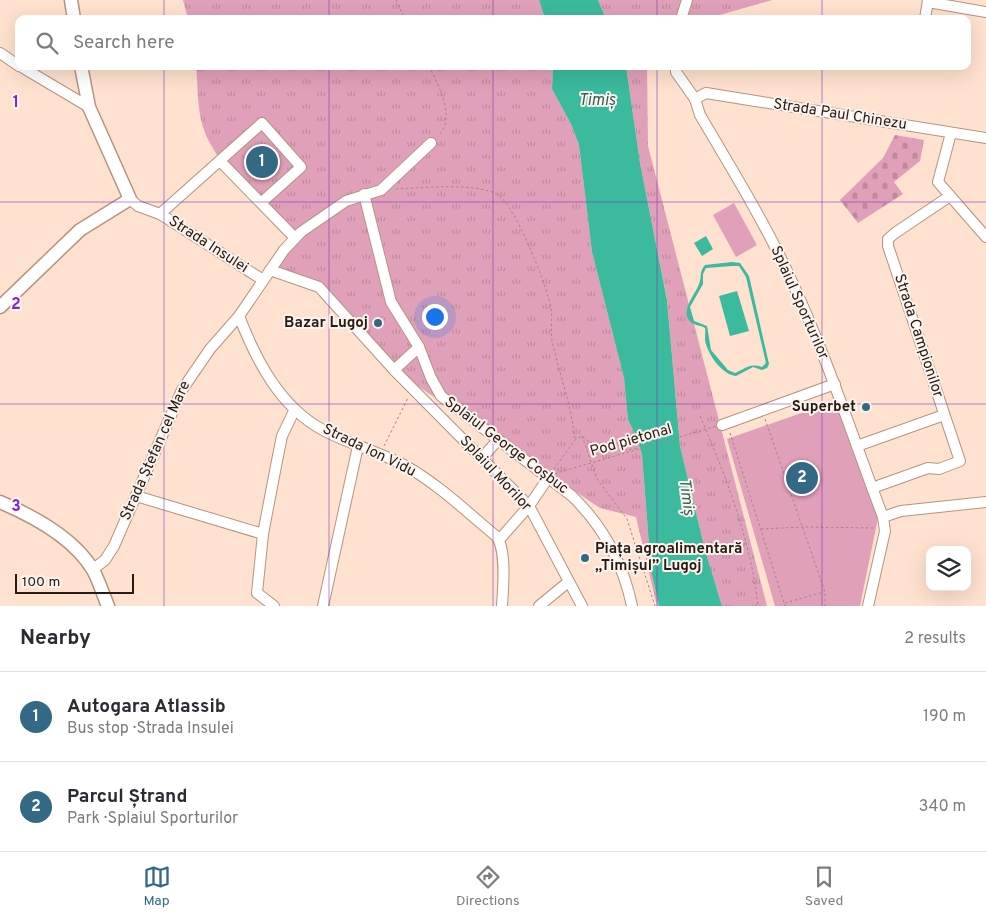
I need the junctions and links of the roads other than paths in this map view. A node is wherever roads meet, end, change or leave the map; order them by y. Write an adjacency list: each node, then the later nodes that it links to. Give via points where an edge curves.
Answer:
1 (71, 0): 5 (main road)
2 (687, 0): 6 (street)
3 (928, 1): 4 (street); 7 (street)
4 (986, 12)
5 (73, 15)
6 (682, 15)
7 (926, 15)
8 (0, 53): 9 (street)
9 (15, 63)
10 (26, 70): 14 (street)
11 (83, 70): 14 (main road)
12 (676, 70): 13 (street, Splaiul Sporturilor)
13 (695, 99): 15 (street, Strada Paul Chinezu, via 706,93); 32 (street, Splaiul Sporturilor, via 700,115 784,265)
14 (89, 107): 21 (main road)
15 (951, 133): 16 (street, Strada Paul Chinezu); 20 (street, via 938,182)
16 (986, 138)
17 (431, 143): 19 (street, Strada Ștefan cel Mare, via 381,190)
18 (220, 161): 22 (street); 22 (street, Strada Insulei, via 262,123 301,167); 23 (street, Strada Insulei)
19 (364, 194): 24 (street, Strada Ștefan cel Mare, via 330,211); 30 (street, Splaiul George Coșbuc, via 391,302)
20 (950, 196): 25 (street); 36 (street, Strada Campionilor, via 888,239)
21 (130, 199): 23 (street, via 138,206); 28 (main road, via 80,230)
22 (262, 202): 24 (street)
23 (160, 214): 27 (street, Strada Insulei)
24 (295, 238): 26 (street, Strada Ștefan cel Mare)
25 (986, 238)
26 (270, 270): 27 (street, Strada Ștefan cel Mare); 31 (street, Splaiul Morilor, via 319,287)
27 (263, 280): 29 (street, Strada Ștefan cel Mare)
28 (0, 307)
29 (239, 316): 35 (street, Strada Ion Vidu, via 262,367); 44 (street, Strada Ștefan cel Mare, via 210,349 182,390)
30 (419, 346): 31 (street); 33 (street, Splaiul George Coșbuc)
31 (394, 370): 34 (street, Splaiul Morilor)
32 (835, 384): 37 (street); 40 (street, Splaiul Sporturilor)
33 (441, 396): 34 (street); 38 (street, Splaiul George Coșbuc)
34 (430, 406): 41 (street, Splaiul Morilor)
35 (294, 411): 39 (street, Strada Ion Vidu, via 323,430); 49 (street, via 282,436)
36 (944, 415): 40 (street, Strada Campionilor); 43 (street, via 960,461 939,469 928,468)
37 (722, 425)
38 (497, 441): 41 (street); 42 (street, Splaiul George Coșbuc)
39 (358, 446): 50 (street, Strada Ion Vidu, via 392,459 423,477); 55 (street)
40 (857, 446): 43 (street, Splaiul Sporturilor)
41 (482, 458): 47 (street, Splaiul Morilor)
42 (551, 474): 47 (street); 59 (street, Splaiul George Coșbuc, via 596,522 615,552)
43 (872, 488): 48 (street, Splaiul Sporturilor)
44 (136, 496): 49 (street); 51 (street, Strada Ștefan cel Mare, via 110,554)
45 (0, 502): 51 (main road, via 25,514 67,542)
46 (986, 502): 48 (street, via 901,511)
47 (529, 506): 50 (street); 58 (street, Splaiul Morilor)
48 (883, 517): 60 (street, via 885,531)
49 (263, 534): 54 (street, via 257,590)
50 (499, 540): 56 (street, via 503,567)
51 (92, 570): 53 (main road)
52 (567, 583): 57 (street)
53 (108, 606)
54 (274, 606)
55 (323, 606)
56 (502, 606)
57 (539, 606)
58 (582, 606)
59 (632, 606)
60 (868, 606)

